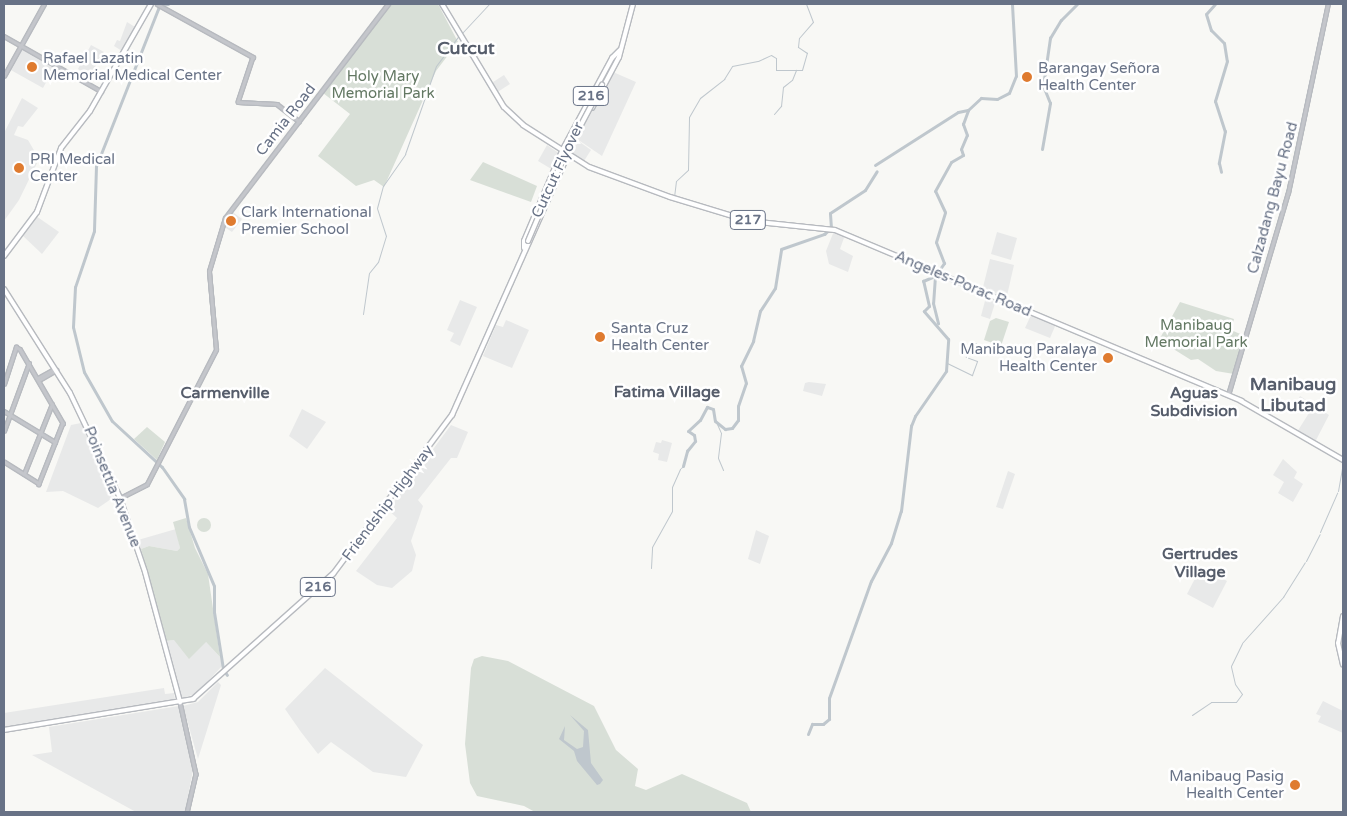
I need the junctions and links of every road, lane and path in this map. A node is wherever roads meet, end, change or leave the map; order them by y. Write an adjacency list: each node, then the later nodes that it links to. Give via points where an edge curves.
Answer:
1 (44, 4): 9 (street)
2 (151, 4): 12 (main road)
3 (388, 4): 13 (street, Camia Road)
4 (442, 4): 14 (main road, 217, via 504,107)
5 (632, 4): 10 (main road, Friendship Highway / 216)
6 (1328, 4): 27 (street, Calzadang Bayu Road, via 1288,193)
7 (159, 5): 13 (street, via 253,57 238,102 277,104)
8 (4, 36): 9 (street)
9 (21, 46): 11 (street); 12 (street)
10 (620, 50): 14 (main road, Friendship Highway / 216, via 615,52); 15 (main road, Friendship Highway / 216); 20 (main road, Cutcut Flyover, bridge, via 567,147)
11 (4, 76)
12 (101, 91): 21 (main road, via 62,148 37,212)
13 (299, 121): 37 (street, Camia Road, via 221,227 209,270 216,350 144,488)
14 (561, 150): 15 (main road, 217); 16 (main road, Friendship Highway / 216)
15 (569, 155): 17 (main road, Friendship Highway / 216); 27 (main road, Angeles-Porac Road / 217, via 609,176 743,219 766,225 831,229)
16 (556, 166): 17 (main road); 18 (main road, Friendship Highway / 216)
17 (561, 168): 19 (main road, Friendship Highway / 216)
18 (545, 191): 19 (main road); 20 (main road, Friendship Highway / 216)
19 (551, 193): 20 (main road, Friendship Highway / 216)
20 (524, 248): 40 (main road, Friendship Highway / 216, via 457,405 440,435 333,574 200,695)
21 (4, 256)
22 (4, 289): 24 (main road, Poinsettia Avenue)
23 (29, 363): 25 (street); 26 (street, via 16,347); 30 (street)
24 (56, 369): 25 (street); 37 (main road, Poinsettia Avenue, via 89,427)
25 (38, 379): 28 (street)
26 (4, 384)
27 (1228, 395): 34 (main road, Angeles-Porac Road / 217)
28 (52, 404): 32 (street); 33 (street, via 63,423)
29 (4, 411): 30 (street)
30 (10, 415): 31 (street); 32 (street)
31 (4, 431)
32 (41, 433): 33 (street); 36 (street)
33 (55, 442): 36 (street, via 39,484)
34 (1343, 460)
35 (4, 462): 36 (street)
36 (24, 474)
37 (120, 498): 40 (main road, Poinsettia Avenue, via 145,572)
38 (1343, 616): 39 (main road, via 1338,643)
39 (1343, 664)
40 (180, 701): 41 (main road, Friendship Highway / 216); 42 (street, via 196,774)
41 (4, 730)
42 (187, 812)

